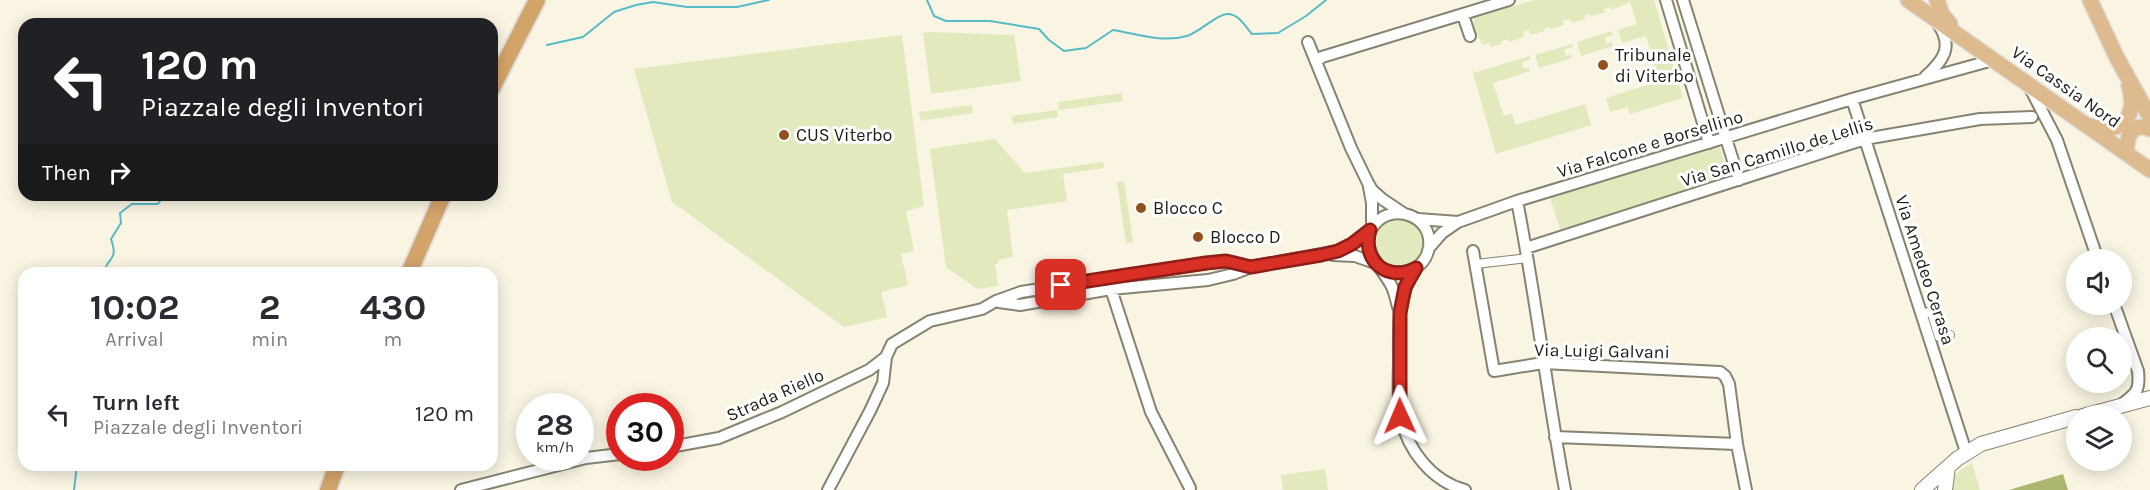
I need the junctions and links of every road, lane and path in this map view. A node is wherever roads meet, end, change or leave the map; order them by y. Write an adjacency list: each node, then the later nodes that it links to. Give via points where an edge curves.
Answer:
1 (525, 0): 16 (highway)
2 (537, 0): 20 (highway)
3 (1509, 0): 10 (street)
4 (1666, 0): 11 (street)
5 (1683, 0): 9 (street)
6 (1937, 0): 13 (main road, Via Cassia Nord, via 1942,14)
7 (2090, 0): 19 (main road, Via Cassia Nord)
8 (1913, 2): 12 (main road, Via Cassia Nord)
9 (1686, 13): 11 (street); 24 (street)
10 (1463, 15): 14 (street); 18 (street)
11 (1671, 17): 25 (street)
12 (1932, 17): 13 (main road, Via Cassia Nord); 21 (street, via 1943,31 1944,56)
13 (1960, 35): 17 (main road, Via Cassia Nord)
14 (1470, 36)
15 (1308, 42): 18 (street)
16 (498, 52)
17 (1993, 60): 21 (street, Via Falcone e Borsellino); 22 (main road, Via Cassia Nord)
18 (1317, 61): 37 (street)
19 (2123, 69): 28 (main road, Via Cassia Nord); 29 (main road, via 2132,102 2127,118 2104,130)
20 (498, 76)
21 (1923, 79): 23 (street, Via Falcone e Borsellino)
22 (2028, 85): 26 (street); 29 (main road, Via Cassia Nord)
23 (1852, 99): 31 (street, Via Falcone e Borsellino); 32 (street, Via Amedeo Cerasa)
24 (1713, 102): 25 (street); 31 (street)
25 (1698, 106): 33 (street)
26 (2045, 116): 27 (street, Via San Camillo de Lellis); 46 (street)
27 (2032, 117): 32 (street, Via San Camillo de Lellis, via 1980,119)
28 (2150, 117)
29 (2083, 124): 34 (main road, Via Cassia Nord)
30 (2150, 129): 34 (main road, via 2140,126 2132,130 2126,141)
31 (1725, 138): 33 (street, Via Falcone e Borsellino); 36 (street)
32 (1864, 139): 36 (street, Via San Camillo de Lellis); 59 (street, Via Amedeo Cerasa)
33 (1710, 142): 40 (street, Via Falcone e Borsellino)
34 (2127, 154): 35 (main road, Via Cassia Nord)
35 (2150, 170)
36 (1739, 180): 48 (street, Via San Camillo de Lellis)
37 (1368, 183): 41 (street, via 1382,199); 44 (street)
38 (428, 201): 52 (highway)
39 (439, 201): 53 (highway)
40 (1516, 201): 43 (street, Via Falcone e Borsellino); 48 (street)
41 (1403, 213): 42 (street); 44 (street, via 1382,216)
42 (1418, 219): 43 (street, Via Falcone e Borsellino); 45 (street, via 1427,232)
43 (1458, 222): 45 (street, Via Falcone e Borsellino)
44 (1371, 229): 49 (street, via 1352,244); 51 (street, via 1368,246)
45 (1429, 248): 55 (street)
46 (2094, 249)
47 (1473, 250): 50 (street, Via Luigi Galvani)
48 (1527, 253): 50 (street); 63 (street)
49 (1321, 255): 51 (street, via 1347,255); 54 (street)
50 (1476, 264): 63 (street, Via Luigi Galvani, via 1494,371)
51 (1377, 265): 55 (street, via 1401,273); 58 (street, via 1392,287)
52 (400, 267)
53 (412, 267)
54 (1251, 267): 56 (street, via 1208,280); 57 (street, via 1226,261 1206,263 1021,292)
55 (1416, 268): 58 (street, via 1405,287)
56 (1111, 288): 57 (street, via 1020,305); 76 (street, via 1151,412)
57 (996, 301): 62 (street, via 982,309 930,321 892,344)
58 (1400, 313): 81 (street, via 1400,416 1406,437 1434,474)
59 (1923, 314): 61 (street, via 1931,311 1939,337); 71 (street, Via Amedeo Cerasa)
60 (2118, 315): 65 (street, via 2139,383 2134,395)
61 (1950, 335)
62 (886, 356): 69 (street, Strada Riello, via 869,370 782,412 719,438); 80 (street, via 883,383)
63 (1543, 363): 68 (street); 70 (street, Via Luigi Galvani, via 1718,371 1729,384)
64 (2150, 398): 66 (main road)
65 (2121, 405)
66 (2124, 405)
67 (2066, 420): 71 (main road, via 2001,437)
68 (1555, 437): 70 (street); 82 (street)
69 (684, 444)
70 (1737, 444): 83 (street, Via Luigi Galvani)
71 (1966, 452): 73 (main road)
72 (606, 455): 79 (street)
73 (1948, 467): 84 (main road); 85 (main road)
74 (323, 471): 77 (highway)
75 (335, 471): 78 (highway)
76 (1190, 488)
77 (316, 490)
78 (328, 490)
79 (461, 490)
80 (828, 490)
81 (1465, 490)
82 (1565, 490)
83 (1746, 490)
84 (1922, 490)
85 (1945, 490)

